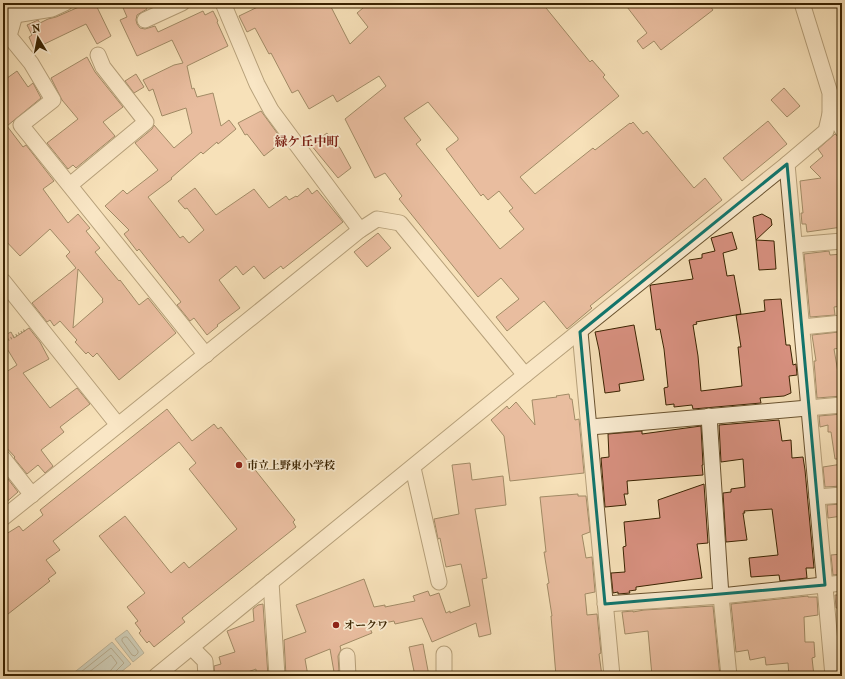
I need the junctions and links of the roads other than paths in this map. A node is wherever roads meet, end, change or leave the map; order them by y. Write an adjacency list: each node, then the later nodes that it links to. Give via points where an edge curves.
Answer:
1 (64, 3): 5 (street, via 52,9)
2 (182, 3): 6 (street)
3 (222, 3): 12 (street, via 271,110)
4 (802, 3): 8 (street, via 830,93)
5 (13, 9): 11 (street, via 9,36 31,63 53,100 21,125)
6 (146, 20)
7 (98, 55): 11 (street, via 103,67 146,122)
8 (830, 114): 9 (street); 10 (street, via 826,131)
9 (842, 129)
10 (787, 164): 14 (street); 18 (street)
11 (70, 185): 19 (street)
12 (360, 230): 19 (street); 20 (street, via 377,219 400,223)
13 (842, 240): 14 (street)
14 (795, 245): 17 (street)
15 (3, 281): 24 (street)
16 (842, 323): 17 (street)
17 (802, 327): 22 (street)
18 (580, 332): 20 (street); 25 (street)
19 (206, 355): 24 (street)
20 (525, 375): 27 (street)
21 (842, 405): 22 (street)
22 (809, 407): 23 (street); 30 (street)
23 (709, 416): 25 (street); 36 (street)
24 (118, 425): 28 (street)
25 (590, 427): 37 (street)
26 (5, 464): 28 (street)
27 (413, 468): 32 (street); 33 (street)
28 (32, 495): 31 (street)
29 (842, 495): 30 (street)
30 (817, 497): 35 (street)
31 (3, 518)
32 (271, 582): 38 (street); 44 (street)
33 (439, 582)
34 (842, 583): 35 (street)
35 (826, 585): 36 (street); 41 (street)
36 (721, 596): 37 (street); 48 (street)
37 (605, 604): 47 (street)
38 (192, 648): 42 (street); 43 (street, via 205,661)
39 (444, 654): 46 (street)
40 (347, 656): 45 (street)
41 (836, 673)
42 (156, 676)
43 (206, 676)
44 (276, 676)
45 (348, 676)
46 (444, 676)
47 (612, 676)
48 (729, 676)

